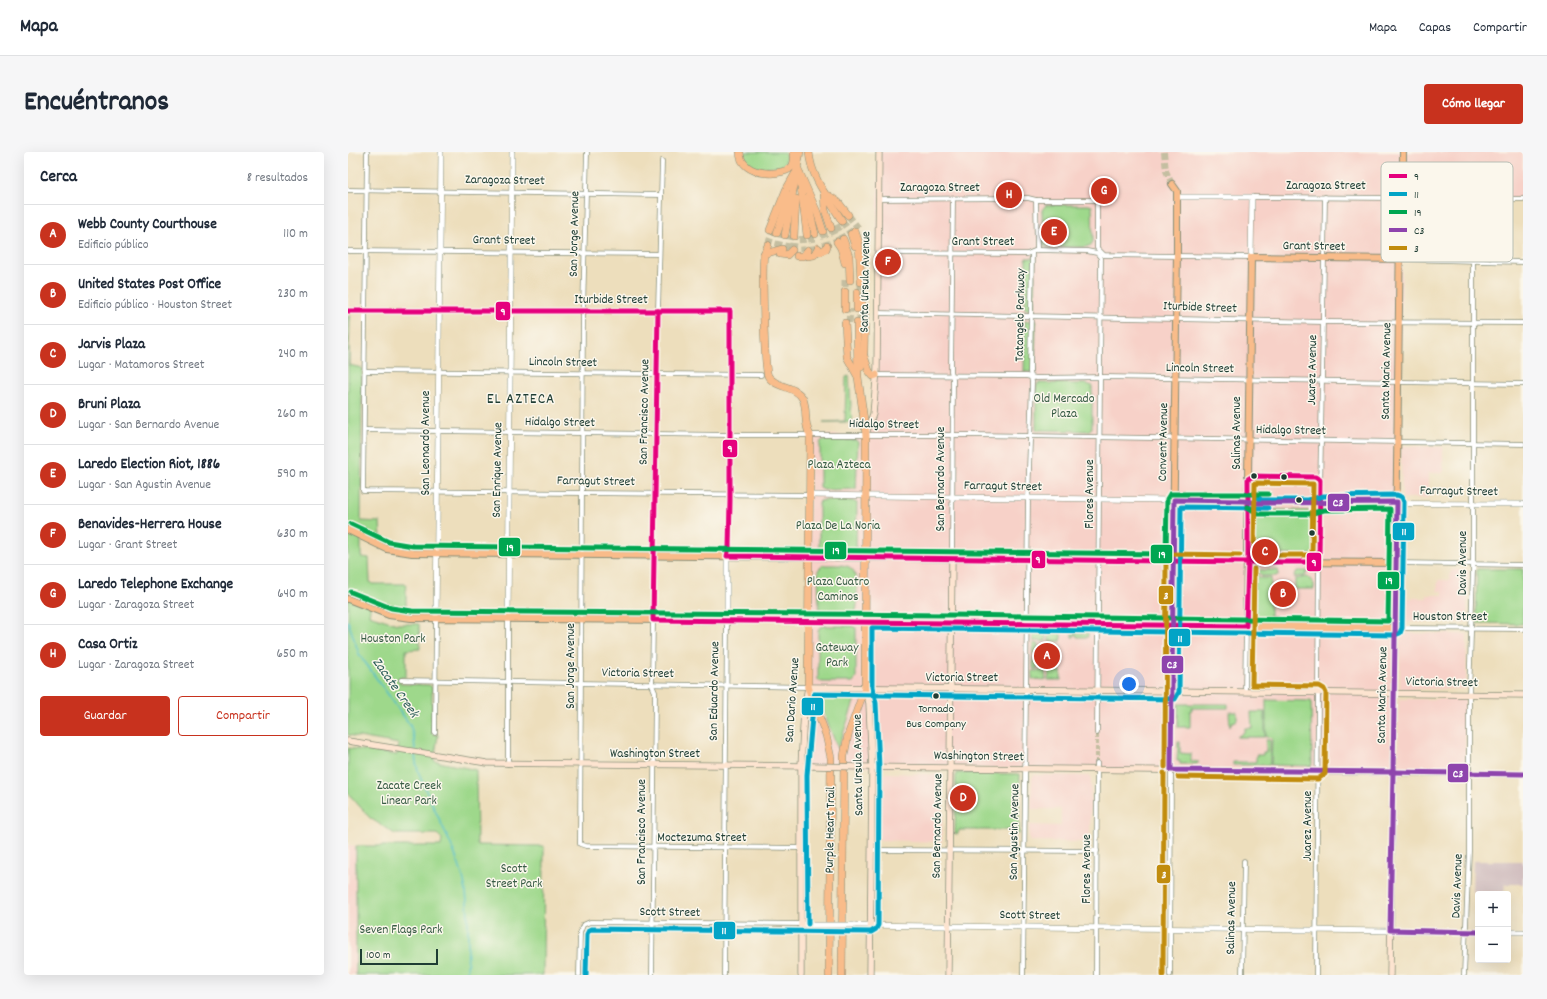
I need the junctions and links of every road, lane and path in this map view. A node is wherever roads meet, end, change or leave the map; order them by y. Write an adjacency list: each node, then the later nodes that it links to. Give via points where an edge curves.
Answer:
1 (367, 152): 14 (street)
2 (441, 152): 15 (street, San Leonardo Avenue)
3 (512, 152): 16 (street, San Enrique Avenue)
4 (587, 152): 17 (street, San Jorge Avenue)
5 (740, 152): 6 (highway, via 741,160 748,169 784,172 790,168 794,160)
6 (794, 152)
7 (800, 152): 11 (highway)
8 (809, 152): 18 (highway, via 813,171)
9 (879, 152): 25 (main road, Santa Ursula Avenue)
10 (662, 161): 20 (street, San Francisco Avenue)
11 (798, 168): 31 (highway); 31 (highway); 31 (highway); 31 (highway); 31 (highway, via 817,212)
12 (1172, 184): 19 (main road)
13 (348, 190): 14 (street, Zaragoza Street)
14 (367, 190): 15 (street, Zaragoza Street); 36 (street)
15 (440, 191): 16 (street, Zaragoza Street); 37 (street, San Leonardo Avenue)
16 (512, 192): 17 (street, Zaragoza Street); 40 (street, San Enrique Avenue)
17 (586, 193): 20 (street, Zaragoza Street); 39 (street, San Jorge Avenue)
18 (824, 193): 29 (highway); 30 (highway)
19 (1177, 194): 21 (street, Zaragoza Street); 47 (main road, Convent Avenue)
20 (661, 195): 44 (street, San Francisco Avenue)
21 (1252, 197): 23 (street, Zaragoza Street); 48 (street, Salinas Avenue)
22 (953, 198): 25 (street, Zaragoza Street); 28 (street, Zaragoza Street); 42 (street, San Bernardo Avenue)
23 (1325, 198): 24 (street, Zaragoza Street); 49 (street, Juarez Avenue)
24 (1381, 198)
25 (878, 199): 41 (main road, Santa Ursula Avenue)
26 (1513, 199): 27 (street, Zaragoza Street)
27 (1523, 199)
28 (1036, 200): 33 (street, Zaragoza Street, via 1097,200); 34 (street)
29 (845, 218)
30 (834, 226)
31 (796, 234)
32 (840, 240): 55 (highway)
33 (1097, 248): 38 (street, Grant Street); 46 (street)
34 (1037, 250): 38 (street, Grant Street); 43 (street, Grant Street)
35 (348, 251): 36 (street, Grant Street)
36 (366, 251): 37 (street, Grant Street); 58 (street)
37 (439, 251): 40 (street, Grant Street); 59 (street, San Leonardo Avenue)
38 (1087, 251): 46 (street, Grant Street)
39 (585, 252): 40 (street, Grant Street); 44 (street, Grant Street); 61 (street, San Jorge Avenue)
40 (512, 253): 60 (street, San Enrique Avenue)
41 (878, 253): 42 (street, Grant Street); 64 (main road, Santa Ursula Avenue)
42 (952, 253): 43 (street, Grant Street); 65 (street, San Bernardo Avenue)
43 (1032, 253): 66 (street, Tatangelo Parkway)
44 (659, 254): 62 (street, San Francisco Avenue)
45 (764, 254): 45 (highway, via 796,251); 99 (highway, San Dario Avenue, via 767,370 771,379 802,397 806,427)
46 (1102, 256): 47 (street, Grant Street); 67 (street, Flores Avenue)
47 (1177, 257): 48 (street, Grant Street); 68 (main road, Convent Avenue)
48 (1251, 257): 49 (main road, Grant Street); 69 (main road, Salinas Avenue)
49 (1325, 258): 50 (main road, Grant Street); 70 (street, Juarez Avenue)
50 (1381, 259)
51 (1400, 262): 71 (main road, Santa Maria Avenue)
52 (1474, 262): 72 (street, Davis Avenue)
53 (1513, 262): 54 (street, Grant Street)
54 (1523, 262)
55 (853, 280): 55 (highway, via 859,251 855,231 856,252)
56 (854, 301): 74 (highway, via 866,310)
57 (348, 311): 58 (street, Iturbide Street)
58 (365, 311): 59 (street, Iturbide Street); 75 (street)
59 (439, 311): 60 (street, Iturbide Street); 76 (street, San Leonardo Avenue)
60 (510, 311): 61 (street, Iturbide Street); 77 (street, San Enrique Avenue)
61 (583, 311): 62 (street, Iturbide Street); 78 (street, San Jorge Avenue)
62 (658, 311): 63 (street, Iturbide Street); 79 (street, San Francisco Avenue)
63 (730, 311): 80 (street, San Eduardo Avenue)
64 (877, 313): 65 (street, Iturbide Street); 82 (main road, Santa Ursula Avenue)
65 (951, 314): 66 (street, Iturbide Street); 83 (street, San Bernardo Avenue)
66 (1031, 315): 67 (street, Iturbide Street); 85 (street, Tatangelo Parkway)
67 (1101, 316): 68 (street, Iturbide Street); 86 (street, Flores Avenue)
68 (1177, 318): 69 (street, Iturbide Street); 87 (main road, Convent Avenue)
69 (1250, 320): 70 (street, Iturbide Street); 88 (main road, Salinas Avenue)
70 (1323, 322): 71 (street, Iturbide Street); 89 (street, Juarez Avenue)
71 (1399, 322): 72 (street, Iturbide Street); 90 (main road, Santa Maria Avenue)
72 (1474, 323): 73 (street, Iturbide Street); 91 (street, Davis Avenue)
73 (1523, 323)
74 (864, 352): 82 (highway, via 868,372); 84 (highway)
75 (365, 371): 76 (street, Lincoln Street); 93 (street)
76 (438, 372): 77 (street, Lincoln Street); 94 (street, San Leonardo Avenue)
77 (510, 372): 78 (street, Lincoln Street); 95 (street, San Enrique Avenue)
78 (583, 373): 79 (street, Lincoln Street); 96 (street, San Jorge Avenue)
79 (657, 374): 80 (street, Lincoln Street); 97 (street, San Francisco Avenue)
80 (730, 375): 81 (street, Lincoln Street); 98 (street, San Eduardo Avenue)
81 (761, 375)
82 (876, 375): 83 (street, Lincoln Street); 100 (main road, Santa Ursula Avenue, via 874,414)
83 (952, 375): 85 (street, Lincoln Street); 101 (street, San Bernardo Avenue)
84 (858, 377): 84 (highway, via 853,323 847,357); 100 (highway, Santa Ursula Avenue)
85 (1031, 377): 86 (street, Lincoln Street); 102 (street, San Agustin Avenue)
86 (1100, 377): 87 (street, Lincoln Street); 103 (street, Flores Avenue)
87 (1176, 378): 88 (street, Lincoln Street); 104 (main road, Convent Avenue)
88 (1248, 380): 89 (street, Lincoln Street); 105 (main road, Salinas Avenue)
89 (1323, 381): 90 (street, Lincoln Street); 106 (street, Juarez Avenue)
90 (1398, 382): 91 (street, Lincoln Street); 107 (main road, Santa Maria Avenue)
91 (1474, 384): 92 (street, Lincoln Street); 108 (street, Davis Avenue)
92 (1523, 384)
93 (364, 430): 94 (street, Hidalgo Street); 110 (street, Farragut Street, via 364,492)
94 (437, 431): 95 (street, Hidalgo Street); 110 (street, San Leonardo Avenue)
95 (510, 432): 96 (street, Hidalgo Street); 111 (street, San Enrique Avenue)
96 (582, 433): 97 (street, Hidalgo Street); 112 (street, San Jorge Avenue)
97 (655, 434): 98 (street, Hidalgo Street); 113 (street, San Francisco Avenue)
98 (729, 435): 99 (street, Hidalgo Street); 114 (street, San Eduardo Avenue)
99 (810, 435): 100 (street, Hidalgo Street); 115 (highway, San Dario Avenue)
100 (866, 435): 101 (street, Hidalgo Street); 116 (highway, Santa Ursula Avenue)
101 (953, 435): 102 (street, Hidalgo Street); 117 (street, San Bernardo Avenue)
102 (1030, 437): 103 (street, Hidalgo Street); 118 (street, San Agustin Avenue)
103 (1099, 438): 104 (street, Hidalgo Street); 119 (street, Flores Avenue)
104 (1175, 440): 105 (street, Hidalgo Street); 120 (main road, Convent Avenue)
105 (1248, 441): 106 (street, Hidalgo Street); 121 (main road, Salinas Avenue)
106 (1322, 442): 107 (street, Hidalgo Street); 123 (street, Juarez Avenue)
107 (1397, 442): 108 (street, Hidalgo Street); 122 (main road, Santa Maria Avenue)
108 (1474, 443): 109 (street, Hidalgo Street); 124 (street, Davis Avenue)
109 (1523, 444)
110 (437, 492): 111 (street, Farragut Street); 127 (street, San Leonardo Avenue)
111 (509, 492): 112 (street, Farragut Street); 128 (street, San Enrique Avenue)
112 (582, 493): 113 (street, Farragut Street); 129 (street, San Jorge Avenue)
113 (655, 494): 114 (street, Farragut Street); 130 (street, San Francisco Avenue)
114 (728, 495): 115 (street, Farragut Street); 131 (street, San Eduardo Avenue, via 730,501)
115 (810, 495): 116 (street, Farragut Street); 132 (highway, San Dario Avenue)
116 (866, 495): 117 (street, Farragut Street); 133 (highway, Santa Ursula Avenue)
117 (952, 497): 118 (street, Farragut Street); 134 (street, San Bernardo Avenue)
118 (1028, 499): 119 (street, Farragut Street); 135 (street, San Agustin Avenue)
119 (1100, 499): 120 (street, Farragut Street); 136 (street, Flores Avenue)
120 (1174, 500): 121 (street, Farragut Street); 137 (main road, Convent Avenue)
121 (1248, 501): 123 (street, Farragut Street); 138 (main road, Salinas Avenue)
122 (1397, 502): 123 (street, Farragut Street); 124 (street, Farragut Street); 140 (main road, Santa Maria Avenue)
123 (1320, 503): 139 (street, Juarez Avenue)
124 (1473, 503): 125 (street, Farragut Street); 141 (street, Davis Avenue)
125 (1523, 504)
126 (348, 530): 127 (main road, via 395,551)
127 (436, 554): 128 (main road); 144 (street, San Leonardo Avenue)
128 (509, 555): 129 (main road); 145 (street, San Enrique Avenue)
129 (582, 555): 130 (main road); 146 (street, San Jorge Avenue)
130 (654, 555): 131 (main road); 147 (street, San Francisco Avenue)
131 (727, 556): 132 (main road); 148 (street, San Eduardo Avenue)
132 (810, 556): 133 (main road); 149 (highway, San Dario Avenue)
133 (866, 558): 134 (main road); 150 (highway, Santa Ursula Avenue)
134 (952, 558): 135 (main road); 151 (main road, San Bernardo Avenue)
135 (1028, 560): 136 (main road); 152 (street, San Agustin Avenue)
136 (1100, 560): 137 (main road); 153 (street, Flores Avenue)
137 (1173, 561): 138 (main road); 154 (main road, Convent Avenue)
138 (1248, 562): 139 (main road); 155 (main road, Salinas Avenue)
139 (1319, 562): 140 (main road); 156 (street, Juarez Avenue)
140 (1395, 563): 141 (street); 157 (main road, Santa Maria Avenue)
141 (1473, 565): 142 (street); 158 (street, Davis Avenue)
142 (1523, 565)
143 (348, 599): 144 (main road, Houston Street, via 397,617)
144 (436, 618): 145 (main road, Houston Street); 161 (street, San Leonardo Avenue)
145 (508, 619): 146 (main road, Houston Street); 162 (street, San Enrique Avenue)
146 (581, 619): 147 (main road, Houston Street); 163 (street, San Jorge Avenue)
147 (653, 620): 148 (main road, Houston Street); 164 (street, San Francisco Avenue)
148 (727, 621): 149 (main road, Houston Street); 165 (street, San Eduardo Avenue)
149 (809, 621): 150 (main road, Houston Street); 166 (highway, San Dario Avenue)
150 (866, 621): 151 (main road, Houston Street); 167 (highway, Santa Ursula Avenue)
151 (952, 622): 152 (main road, Houston Street); 168 (main road, San Bernardo Avenue)
152 (1028, 624): 153 (main road, Houston Street); 169 (street, San Agustin Avenue)
153 (1099, 624): 154 (main road, Houston Street); 170 (street, Flores Avenue)
154 (1172, 625): 155 (main road, Houston Street); 171 (street, Convent Avenue)
155 (1246, 626): 156 (main road, Houston Street); 172 (street, Salinas Avenue)
156 (1318, 626): 157 (main road, Houston Street); 173 (street, Juarez Avenue)
157 (1395, 628): 158 (street, Houston Street); 174 (main road, Santa Maria Avenue)
158 (1471, 628): 159 (street, Houston Street); 175 (street, Davis Avenue)
159 (1523, 629)
160 (401, 680): 161 (street, Victoria Street)
161 (436, 681): 162 (street, Victoria Street); 177 (street, San Leonardo Avenue)
162 (508, 682): 163 (street, Victoria Street); 181 (street, San Enrique Avenue)
163 (582, 683): 164 (street, Victoria Street); 182 (street, San Jorge Avenue)
164 (652, 685): 165 (street, Victoria Street); 183 (street, San Francisco Avenue, via 655,692)
165 (727, 686): 166 (street, Victoria Street); 184 (street, San Eduardo Avenue)
166 (808, 687): 167 (main road, Victoria Street); 185 (main road, San Dario Avenue); 223 (highway, Purple Heart Trail, via 826,735 831,758)
167 (865, 688): 168 (main road, Victoria Street); 186 (main road, Santa Ursula Avenue, via 869,703); 224 (highway, Purple Heart Trail, via 848,735 844,756)
168 (951, 689): 169 (main road, Victoria Street); 187 (main road, San Bernardo Avenue)
169 (1026, 689): 170 (main road, Victoria Street); 188 (street, San Agustin Avenue)
170 (1098, 690): 171 (main road, Victoria Street); 178 (street, Flores Avenue)
171 (1172, 692): 172 (main road, Victoria Street); 190 (street, Convent Avenue)
172 (1245, 692): 173 (main road, Victoria Street)
173 (1319, 693): 174 (main road, Victoria Street); 191 (street, Juarez Avenue)
174 (1394, 694): 175 (main road, Victoria Street); 192 (main road, Santa Maria Avenue)
175 (1469, 695): 176 (main road, Victoria Street); 193 (street, Davis Avenue)
176 (1523, 695)
177 (435, 733)
178 (1098, 733)
179 (348, 741): 181 (main road, Washington Street, via 468,761)
180 (1097, 763): 189 (street, Flores Avenue)
181 (508, 764): 182 (main road, Washington Street)
182 (580, 764): 183 (main road, Washington Street); 195 (street, San Jorge Avenue)
183 (653, 765): 184 (main road, Washington Street); 196 (street, San Francisco Avenue)
184 (725, 765): 185 (main road, Washington Street); 198 (street, San Eduardo Avenue)
185 (801, 766): 186 (main road, Washington Street, bridge); 197 (main road, San Dario Avenue)
186 (872, 767): 187 (main road, Washington Street); 199 (main road, Santa Ursula Avenue)
187 (950, 767): 188 (main road, Washington Street); 200 (main road, San Bernardo Avenue)
188 (1026, 768): 189 (main road, Washington Street); 201 (street, San Agustin Avenue)
189 (1098, 770): 190 (main road, Washington Street); 202 (street, Flores Avenue)
190 (1171, 770): 191 (main road, Washington Street); 211 (street, Convent Avenue)
191 (1318, 772): 192 (main road, Washington Street); 213 (street, Juarez Avenue)
192 (1393, 772): 193 (main road, Washington Street); 214 (main road, Santa Maria Avenue)
193 (1470, 773): 194 (main road, Washington Street); 215 (street, Davis Avenue)
194 (1523, 774)
195 (580, 844): 196 (street, Moctezuma Street)
196 (653, 848): 198 (street, Moctezuma Street); 204 (street, San Francisco Avenue)
197 (801, 848): 198 (street, Moctezuma Street); 206 (main road, San Dario Avenue)
198 (725, 849): 205 (street, San Eduardo Avenue)
199 (872, 850): 200 (street); 207 (main road, Santa Ursula Avenue)
200 (949, 851): 201 (street); 208 (main road, San Bernardo Avenue)
201 (1024, 851): 202 (street); 209 (street, San Agustin Avenue)
202 (1097, 851): 210 (street, Flores Avenue)
203 (1244, 862): 212 (street, Salinas Avenue)
204 (652, 923): 205 (street, Scott Street); 219 (street, Scott Street, via 590,922 583,925 580,933); 220 (street, San Francisco Avenue)
205 (724, 924): 206 (street, Scott Street); 221 (street, San Eduardo Avenue)
206 (801, 924): 207 (street, Scott Street, bridge); 222 (main road, San Dario Avenue)
207 (871, 925): 208 (street, Scott Street); 225 (main road, Santa Ursula Avenue)
208 (948, 926): 209 (street, Scott Street); 226 (main road, San Bernardo Avenue)
209 (1024, 927): 210 (street, Scott Street); 227 (street, San Agustin Avenue)
210 (1096, 928): 211 (street, Scott Street); 228 (street, Flores Avenue)
211 (1171, 928): 212 (street, Scott Street); 229 (street, Convent Avenue)
212 (1242, 929): 213 (street, Scott Street); 230 (street, Salinas Avenue)
213 (1317, 930): 214 (street, Scott Street); 231 (street, Juarez Avenue)
214 (1390, 930): 215 (street, Scott Street); 232 (main road, Santa Maria Avenue)
215 (1466, 932): 216 (street, Scott Street); 233 (street, Davis Avenue)
216 (1475, 932)
217 (1511, 932): 218 (street)
218 (1523, 932)
219 (579, 975)
220 (652, 975)
221 (724, 975)
222 (801, 975)
223 (829, 975)
224 (842, 975)
225 (870, 975)
226 (948, 975)
227 (1024, 975)
228 (1096, 975)
229 (1170, 975)
230 (1242, 975)
231 (1316, 975)
232 (1390, 975)
233 (1464, 975)

